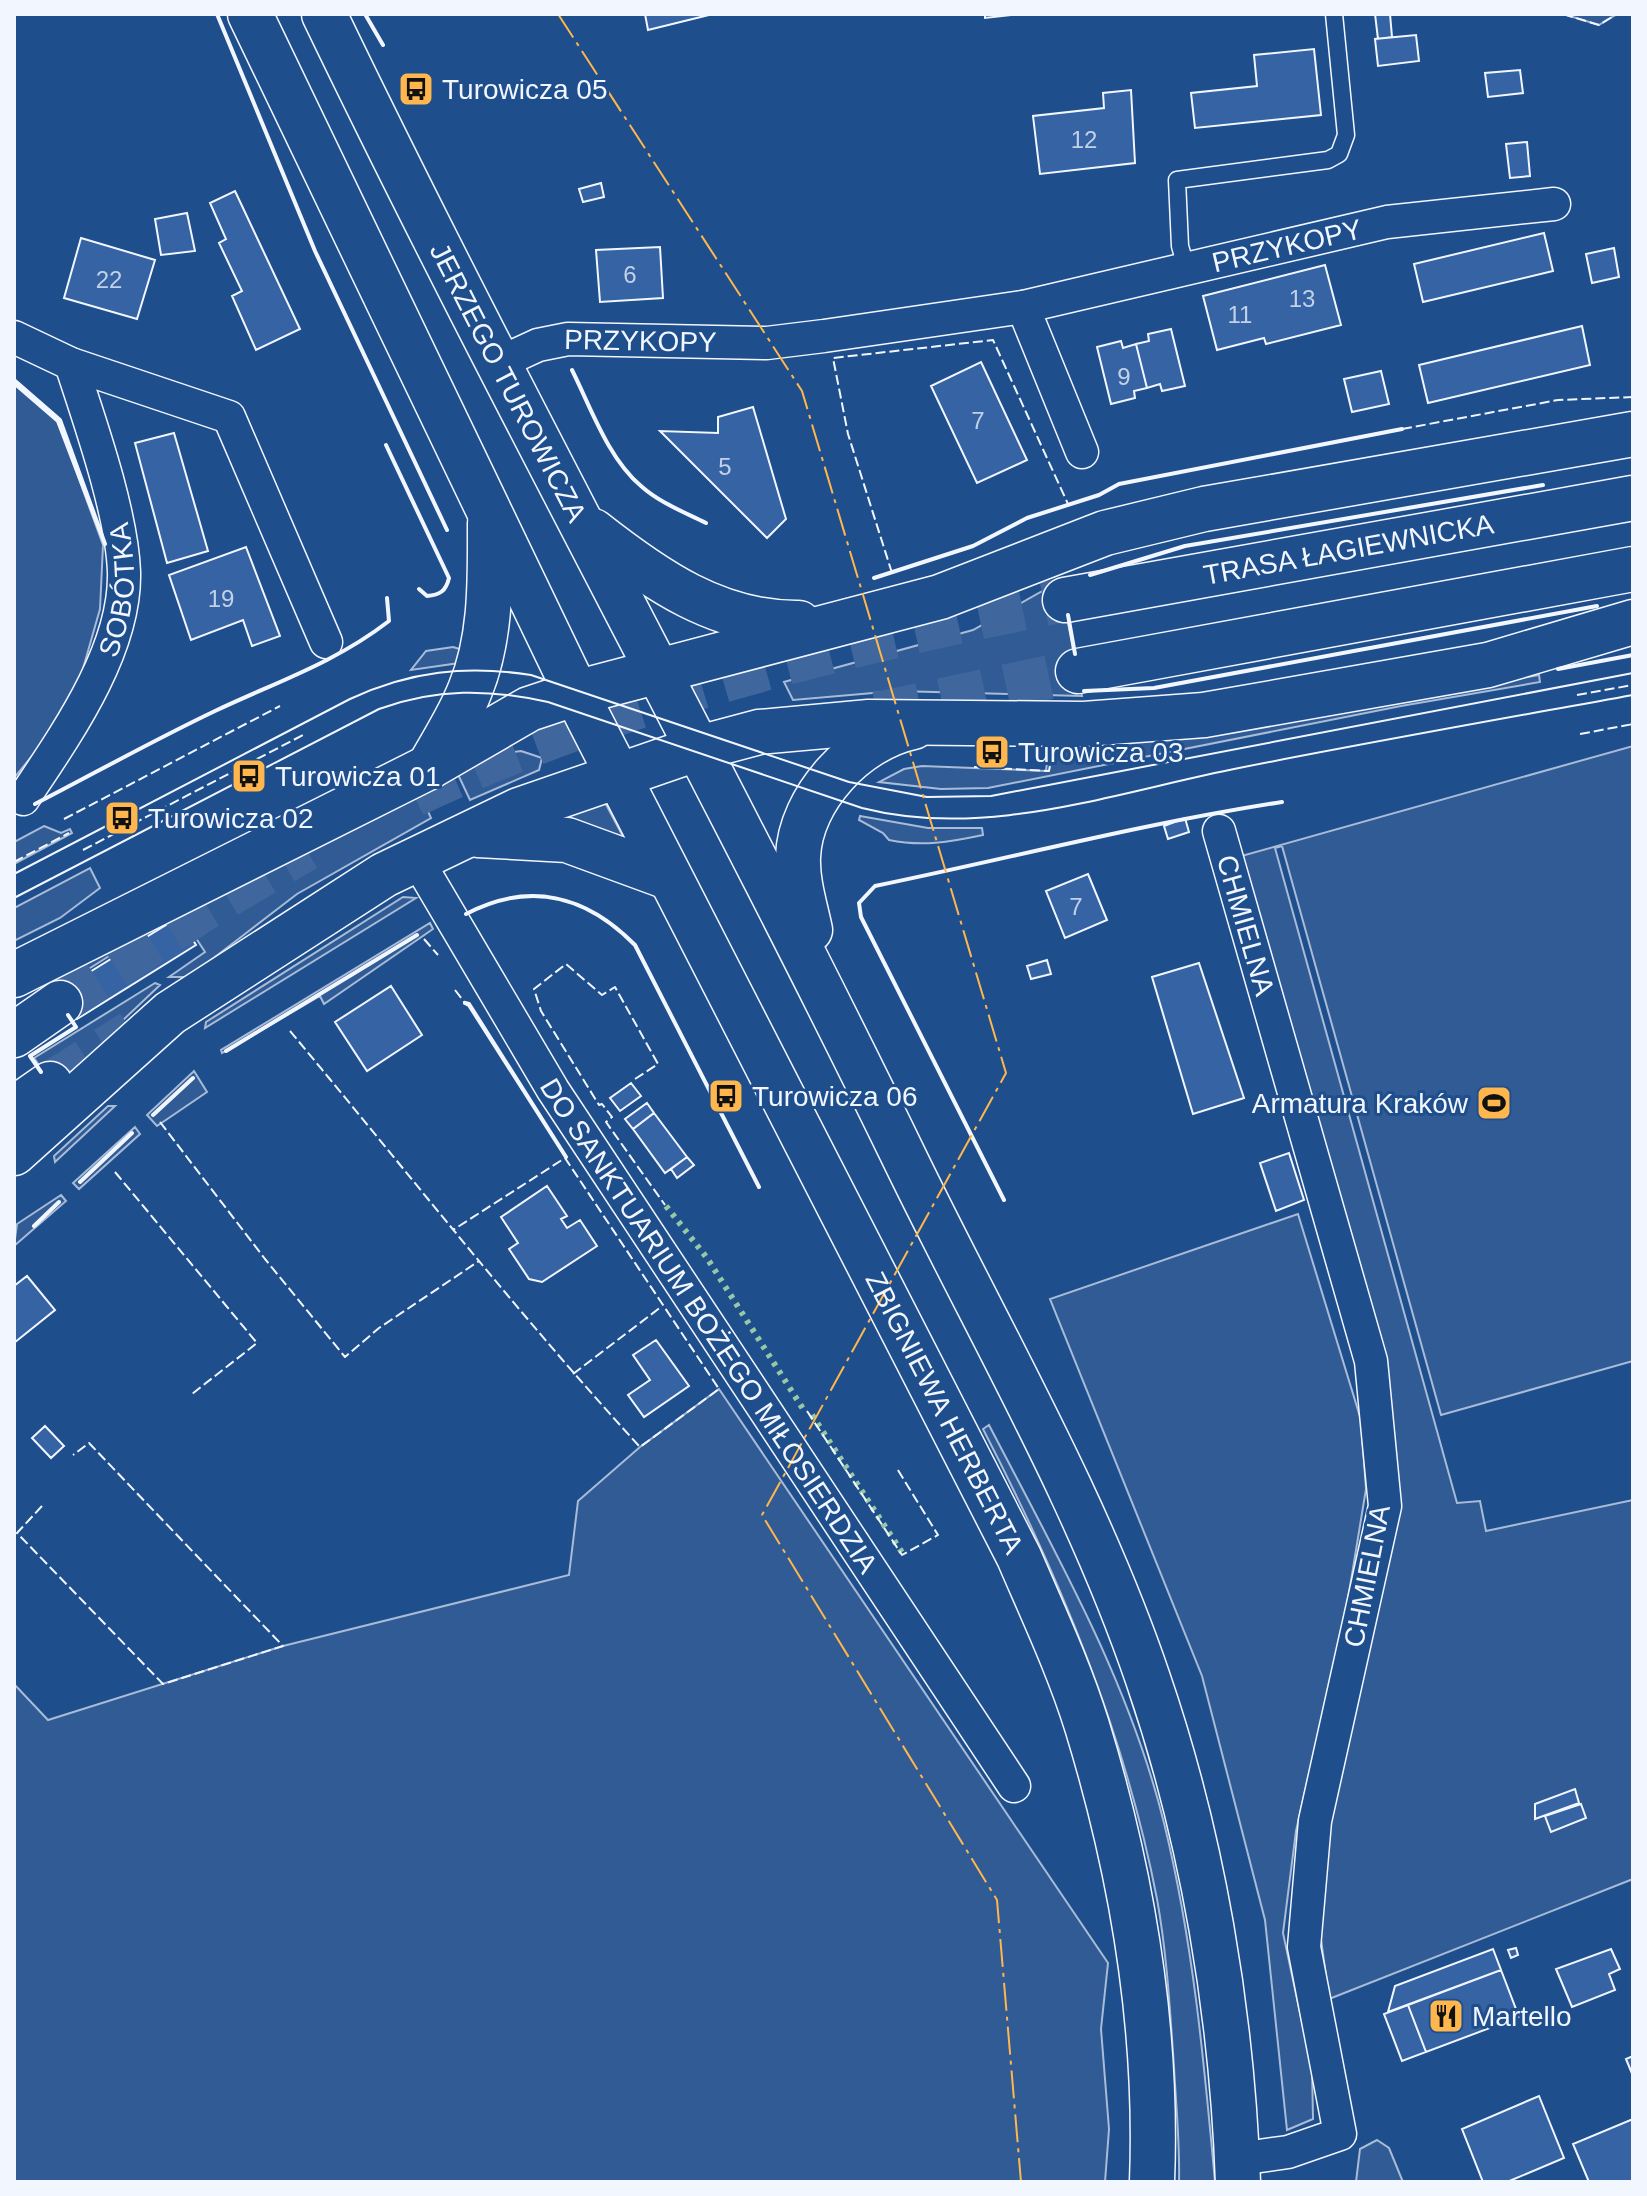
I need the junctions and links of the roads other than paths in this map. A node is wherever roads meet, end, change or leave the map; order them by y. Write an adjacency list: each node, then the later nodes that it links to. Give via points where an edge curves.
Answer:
1 (250, 14): 13 (main road)
2 (324, 14): 8 (main road, JERZEGO TUROWICZA)
3 (1334, 14): 5 (lane, via 1346,135 1339,154 1328,160 1177,180)
4 (1554, 204): 5 (street, PRZYKOPY, via 1387,222)
5 (1186, 267): 6 (street, PRZYKOPY)
6 (1023, 307): 8 (street, PRZYKOPY, via 767,343 568,339 538,345); 11 (street)
7 (14, 337): 9 (street)
8 (499, 363): 14 (main road, JERZEGO TUROWICZA)
9 (71, 364): 19 (street, via 229,417); 27 (street, SOBÓTKA, via 96,442 124,573 99,675)
10 (1633, 434): 17 (main road, via 1149,521 940,597)
11 (1082, 452)
12 (1633, 498): 16 (main road, TRASA ŁAGIEWNICKA)
13 (490, 512): 22 (main road); 25 (main road, via 487,620 477,669)
14 (581, 522): 17 (main road, via 657,580 721,611 783,624); 20 (main road, JERZEGO TUROWICZA)
15 (1633, 569): 21 (main road)
16 (1065, 600)
17 (851, 620): 20 (main road)
18 (1633, 622): 23 (main road, via 1488,665 1204,715 1084,724)
19 (326, 642)
20 (658, 671): 22 (main road); 24 (main road, JERZEGO TUROWICZA)
21 (1078, 671)
22 (577, 693): 25 (main road, via 529,709); 26 (main road, ZBIGNIEWA HERBERTA)
23 (939, 721): 24 (main road, via 791,729); 33 (main road, via 905,728 857,756 833,777 811,810 802,833 798,874)
24 (699, 748): 26 (main road); 33 (main road)
25 (429, 767): 32 (main road)
26 (618, 775): 29 (main road); 31 (main road, ZBIGNIEWA HERBERTA)
27 (23, 799)
28 (1219, 831): 40 (street, CHMIELNA, via 1371,1361 1385,1506 1315,1821 1304,1947 1340,2134)
29 (461, 836): 30 (main road); 31 (main road, via 567,840)
30 (416, 858): 38 (main road, via 170,1013); 39 (street, DO SANKTUARIUM BOŻEGO MIŁOSIERDZIA, via 553,1090)
31 (668, 877): 41 (main road, ZBIGNIEWA HERBERTA, via 990,1500 1066,1666 1112,1813 1133,1920 1146,2009)
32 (14, 975)
33 (820, 984): 40 (main road, via 1065,1482 1149,1681 1216,1959)
34 (60, 1003): 35 (main road)
35 (14, 1035)
36 (50, 1084): 37 (main road)
37 (14, 1109)
38 (14, 1153)
39 (1014, 1786)
40 (1238, 2171)
41 (1152, 2182)

